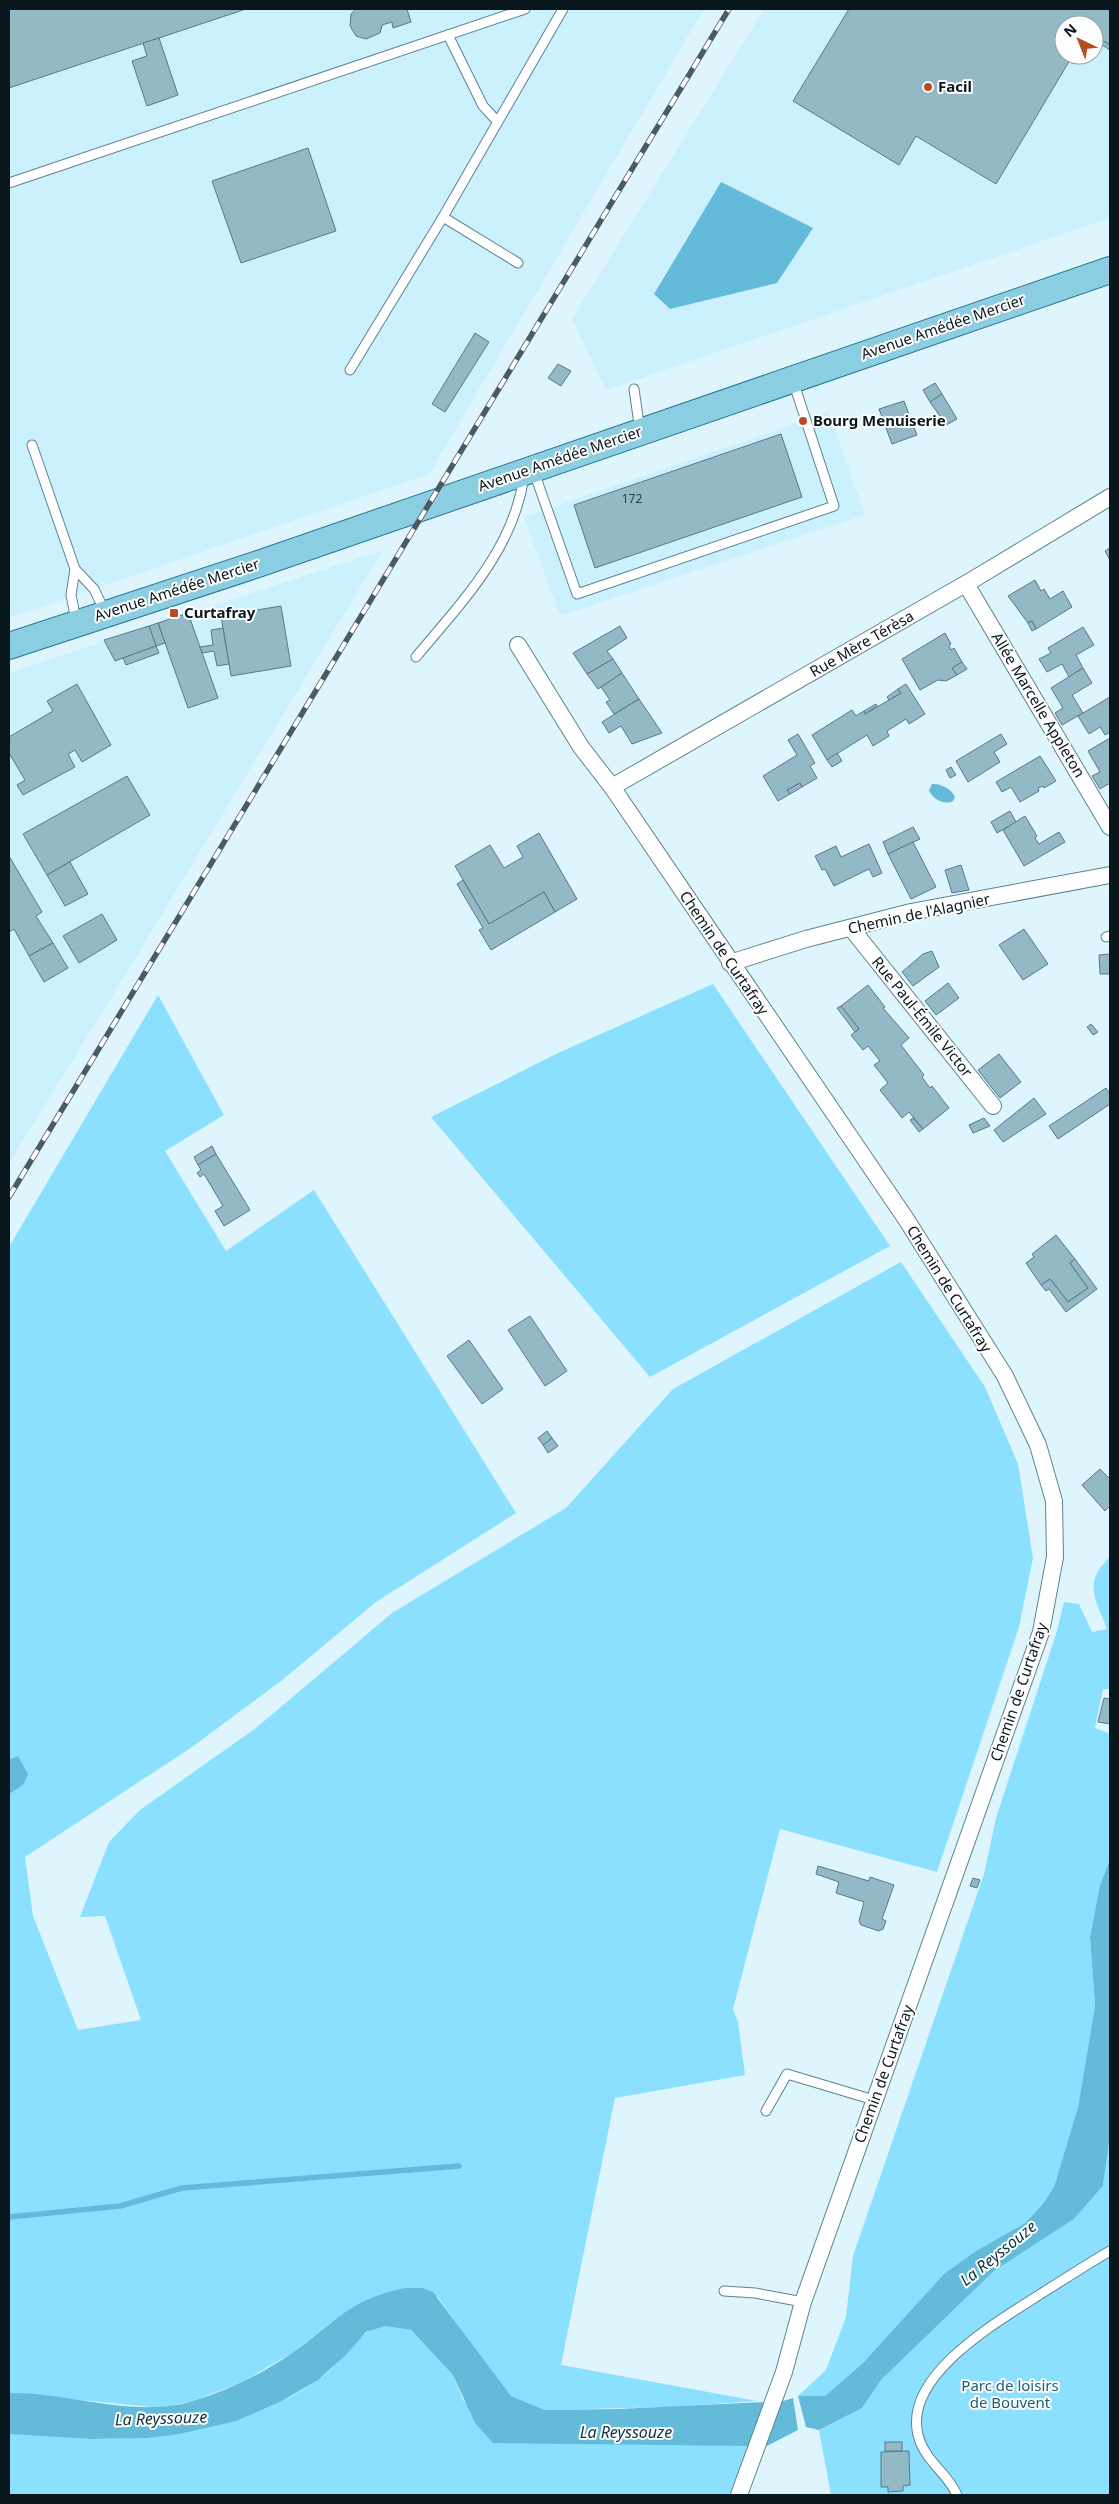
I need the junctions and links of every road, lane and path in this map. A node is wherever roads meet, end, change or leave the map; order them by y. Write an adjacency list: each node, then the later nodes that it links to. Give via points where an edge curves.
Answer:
1 (525, 9): 3 (lane)
2 (563, 9): 4 (lane)
3 (448, 35): 4 (lane, via 483,106); 5 (lane)
4 (497, 121): 6 (lane)
5 (9, 183)
6 (443, 217): 7 (lane); 9 (lane)
7 (518, 263)
8 (1110, 270): 10 (main road, Avenue Amédée Mercier)
9 (350, 370)
10 (792, 379): 12 (main road, Avenue Amédée Mercier); 14 (lane, via 834,506 577,594)
11 (634, 389): 12 (lane)
12 (640, 431): 14 (main road, Avenue Amédée Mercier)
13 (32, 445): 16 (lane)
14 (529, 470): 18 (main road, Avenue Amédée Mercier); 22 (lane, via 501,548)
15 (1110, 497): 17 (street, Rue Mère Térèsa)
16 (75, 569): 18 (lane, via 94,589); 19 (lane, via 71,595)
17 (966, 584): 23 (street, Rue Mère Térèsa); 24 (street, Allée Marcelle Appleton)
18 (106, 614): 19 (main road, Avenue Amédée Mercier)
19 (76, 624): 21 (main road, Avenue Amédée Mercier)
20 (518, 645): 23 (street, Chemin de Curtafray, via 581,746)
21 (9, 646)
22 (416, 657)
23 (612, 786): 27 (street, Chemin de Curtafray)
24 (1110, 827)
25 (1110, 875): 26 (street, Chemin de l'Alagnier, via 911,912)
26 (850, 928): 27 (street, Chemin de l'Alagnier); 28 (street, Rue Paul-Émile Victor)
27 (730, 963): 29 (street, Chemin de Curtafray, via 906,1219 1005,1376 1038,1445 1054,1501 1055,1557 1041,1632)
28 (993, 1106)
29 (874, 2100): 30 (lane, via 787,2074); 33 (street, Chemin de Curtafray)
30 (766, 2110)
31 (1110, 2251): 35 (lane, via 967,2344 935,2377 923,2396 917,2416 918,2434 927,2458)
32 (724, 2291): 33 (lane)
33 (803, 2302): 34 (street, Chemin de Curtafray, via 784,2372)
34 (739, 2495)
35 (956, 2495)

